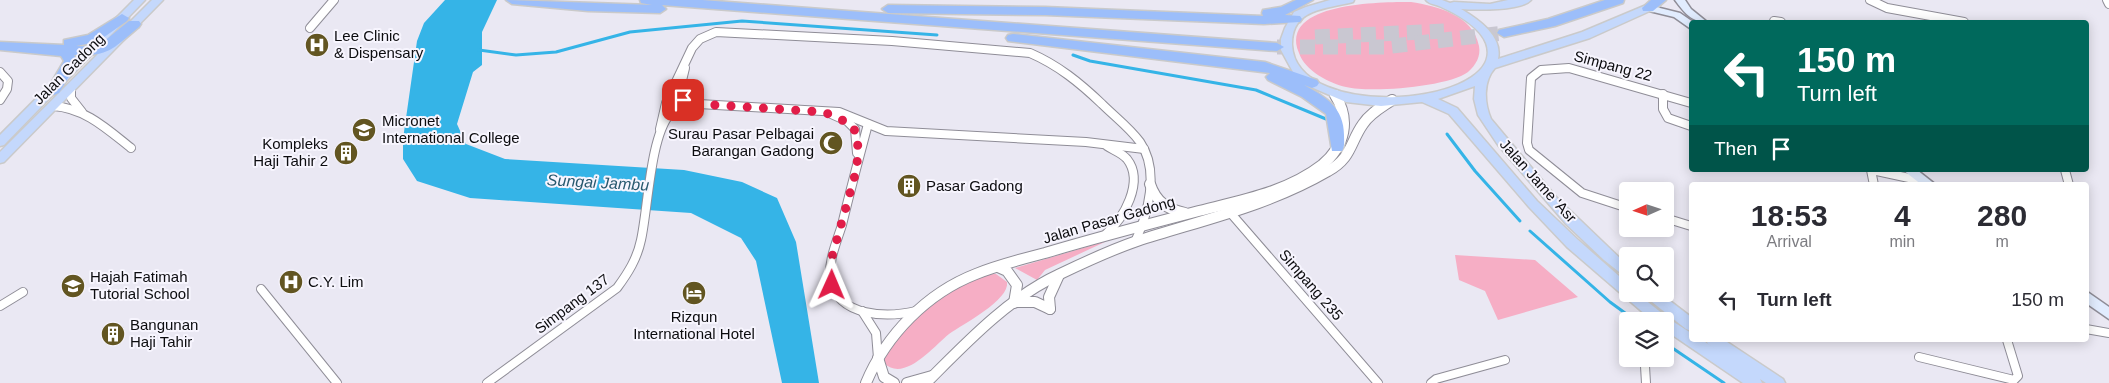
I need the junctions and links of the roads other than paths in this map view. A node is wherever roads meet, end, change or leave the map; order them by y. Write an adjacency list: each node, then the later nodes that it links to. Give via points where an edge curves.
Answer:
1 (140, 0): 27 (main road, Jalan Gadong)
2 (158, 0): 27 (main road, Jalan Gadong)
3 (334, 0): 29 (street)
4 (517, 0): 17 (highway, via 602,7)
5 (646, 0): 17 (highway)
6 (1306, 0): 22 (highway, via 1276,12)
7 (1330, 0): 24 (main road, via 1303,9)
8 (1349, 0): 24 (main road, via 1318,7)
9 (1431, 0): 18 (main road)
10 (1526, 0): 18 (main road, via 1490,7)
11 (1590, 0): 12 (highway, via 1501,29 1564,19)
12 (1618, 0)
13 (1660, 0): 20 (highway)
14 (1680, 0): 25 (main road)
15 (1870, 0): 26 (street, via 1887,8)
16 (2107, 0): 19 (street)
17 (770, 2): 21 (highway); 23 (highway)
18 (1444, 4): 35 (main road, via 1482,28 1492,45)
19 (2109, 4)
20 (1648, 8): 28 (main road, via 1677,16); 35 (main road, via 1586,35)
21 (888, 9): 22 (highway); 23 (highway, via 1277,42)
22 (1179, 15): 24 (highway, via 1264,20)
23 (856, 16): 34 (highway)
24 (1297, 17): 39 (main road, via 1285,42 1287,51 1296,68)
25 (1699, 20)
26 (1953, 20)
27 (128, 21): 30 (highway, via 84,42); 33 (highway, via 102,50); 40 (main road, Jalan Gadong)
28 (1689, 25)
29 (310, 28)
30 (0, 38)
31 (0, 46): 32 (highway)
32 (54, 48): 33 (highway); 41 (highway, via 66,53 71,61)
33 (90, 52): 41 (main road, Jalan Gadong)
34 (1200, 60): 39 (highway, via 1265,67); 57 (highway, via 1270,76 1325,105 1335,116)
35 (1490, 65): 38 (main road)
36 (685, 66): 48 (street, via 678,97); 54 (street, via 664,106); 59 (street, via 701,38 716,32 892,41 1030,53 1061,69)
37 (0, 72): 45 (street, via 8,79)
38 (1482, 76): 44 (main road, via 1455,90); 76 (main road, Jalan Jame 'Asr, via 1479,100 1486,121 1549,199)
39 (1312, 83): 43 (main road)
40 (71, 89): 49 (main road, Jalan Gadong); 50 (street, via 71,98)
41 (54, 90): 55 (main road, Jalan Gadong)
42 (1663, 94): 47 (street, Simpang 22); 53 (street, via 1661,109 1664,115); 68 (street, Simpang 22, via 1569,68 1541,70 1531,78 1529,150 1573,187 1592,198)
43 (1335, 95): 46 (main road, via 1361,100); 57 (street, Jalan Pasar Gadong, via 1347,117)
44 (1422, 98): 46 (main road); 79 (main road, Jalan Jame 'Asr, via 1453,111 1533,204)
45 (0, 100)
46 (1392, 100): 70 (street, Jalan Pasar Gadong, via 1370,115 1351,151 1331,170 1290,192)
47 (1689, 102)
48 (699, 104): 51 (street); 54 (street, via 669,114)
49 (54, 106): 50 (street); 60 (main road, Jalan Gadong)
50 (82, 112): 58 (street)
51 (824, 112): 52 (street, via 839,112); 61 (street, via 847,121 855,129 858,136)
52 (868, 124): 56 (street, via 886,131); 61 (street)
53 (1688, 125)
54 (660, 136): 105 (street, Simpang 137, via 636,256 625,279)
55 (0, 142)
56 (1103, 144): 59 (street); 74 (street, via 1125,157 1132,176 1122,218)
57 (1337, 147): 67 (street, Jalan Pasar Gadong, via 1326,162 1307,174 1275,189)
58 (131, 148)
59 (1144, 149): 66 (street)
60 (0, 158)
61 (857, 168): 87 (street, via 830,272 832,285 839,296)
62 (1880, 172): 64 (street)
63 (1912, 172): 65 (main road)
64 (1924, 182)
65 (1927, 182)
66 (1150, 184): 69 (street, via 1159,202 1168,209); 72 (street)
67 (1223, 204): 69 (street, Jalan Pasar Gadong); 70 (street, Simpang 235)
68 (1619, 206)
69 (1188, 213): 72 (street, Jalan Pasar Gadong)
70 (1231, 214): 75 (street, Jalan Pasar Gadong); 109 (street, Simpang 235)
71 (1674, 221): 73 (street)
72 (1143, 225): 74 (street, Jalan Pasar Gadong); 75 (street)
73 (1689, 225)
74 (1102, 237): 77 (street, Jalan Pasar Gadong)
75 (1135, 242): 78 (street, Jalan Pasar Gadong)
76 (1619, 266)
77 (998, 267): 85 (street, via 1007,270 1017,285); 88 (street, Jalan Pasar Gadong, via 953,285)
78 (1059, 274): 85 (street, Jalan Pasar Gadong); 85 (street, via 1049,297 1050,309 1035,302)
79 (1619, 285)
80 (261, 289): 104 (street)
81 (23, 292): 86 (street)
82 (2089, 298): 90 (main road)
83 (1639, 302): 89 (main road, Jalan Jame 'Asr)
84 (1662, 302): 91 (main road)
85 (1014, 303): 103 (street, Jalan Pasar Gadong, via 980,329)
86 (0, 306)
87 (862, 311): 88 (street, via 890,317); 100 (street, via 876,332)
88 (918, 311): 100 (street, Jalan Pasar Gadong, via 900,328)
89 (1652, 312)
90 (2109, 314)
91 (1689, 323)
92 (1674, 329): 95 (main road, Jalan Jame 'Asr)
93 (2089, 329): 94 (street)
94 (2109, 333)
95 (1689, 339)
96 (1694, 342): 112 (main road, Jalan Jame 'Asr)
97 (1716, 342): 113 (main road)
98 (2008, 342): 99 (street, via 2018,376 2014,380)
99 (1919, 357)
100 (878, 358): 106 (street, Jalan Pasar Gadong); 107 (street, via 884,378)
101 (1505, 360): 110 (street, via 1436,379)
102 (1645, 367): 111 (street)
103 (929, 379): 108 (street)
104 (337, 383)
105 (487, 383)
106 (866, 383)
107 (894, 383)
108 (908, 383)
109 (1378, 383)
110 (1432, 383)
111 (1646, 383)
112 (1754, 383)
113 (1778, 383)

